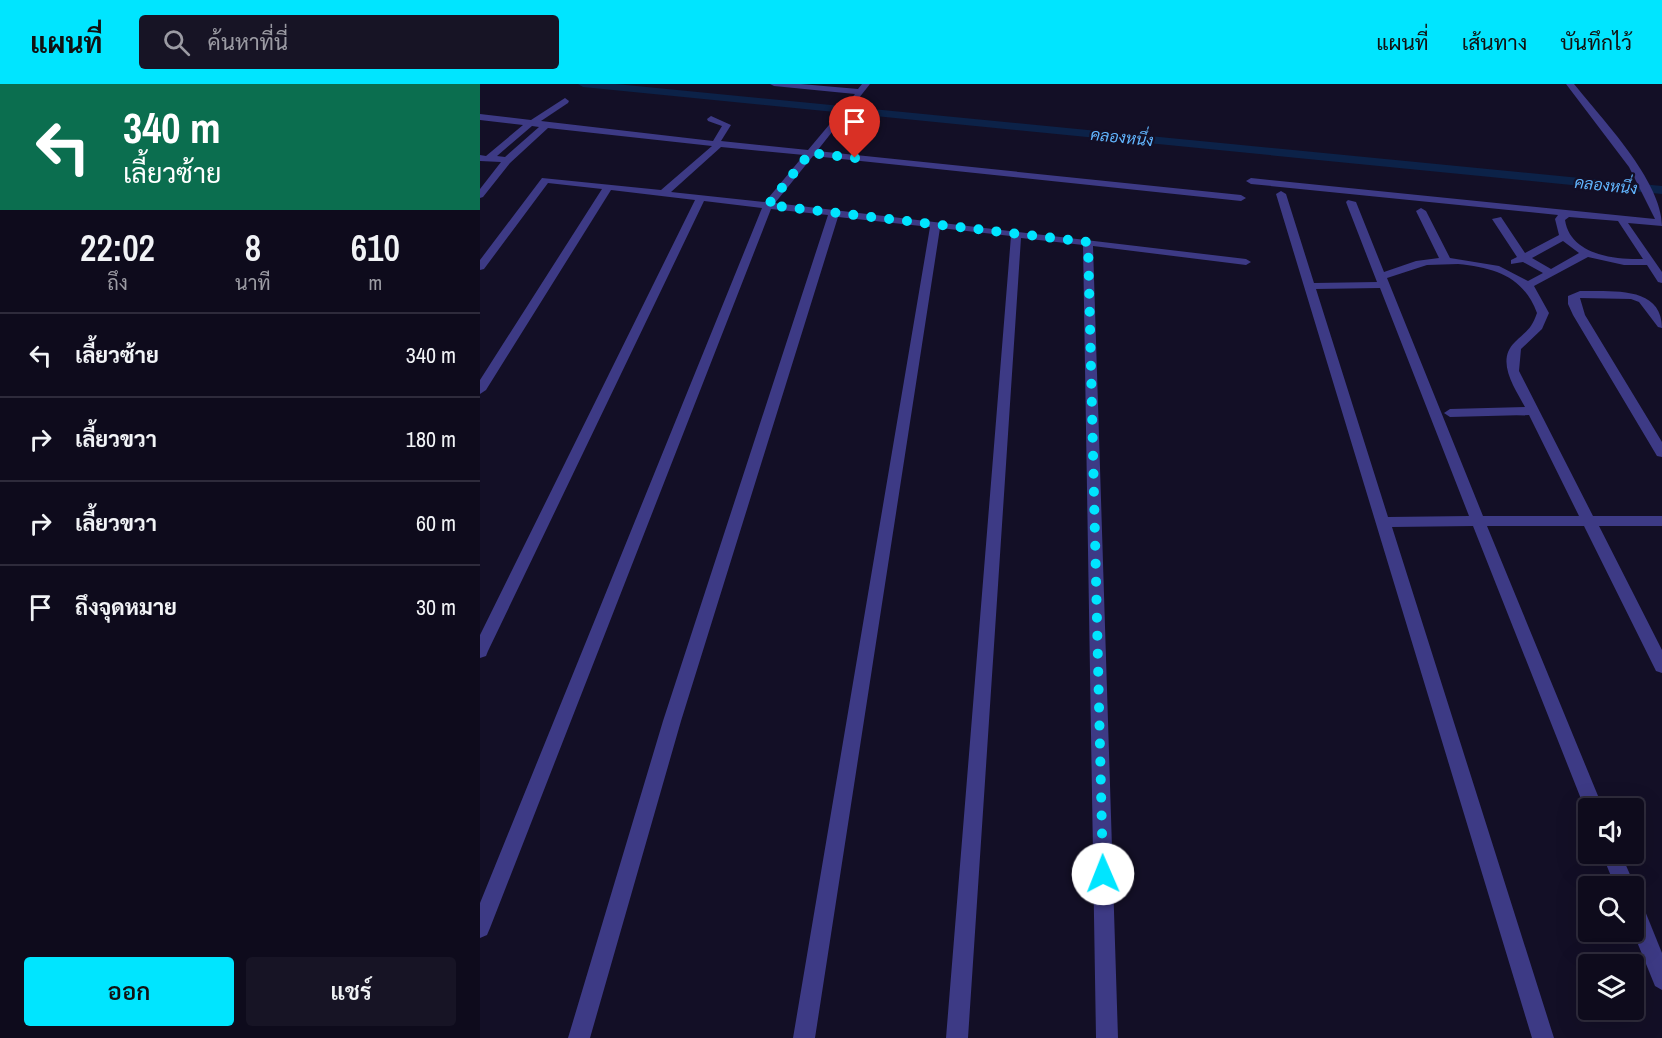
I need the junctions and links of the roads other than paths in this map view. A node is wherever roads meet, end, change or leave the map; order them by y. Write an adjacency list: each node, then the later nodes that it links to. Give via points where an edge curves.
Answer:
1 (774, 84): 3 (street)
2 (1570, 84): 21 (street)
3 (862, 91): 10 (street)
4 (565, 101): 7 (street)
5 (480, 117): 7 (street)
6 (711, 119): 9 (street, via 727,125)
7 (531, 123): 8 (street); 11 (street)
8 (546, 125): 9 (street); 12 (street)
9 (718, 143): 10 (street); 15 (street)
10 (810, 153): 19 (street); 22 (street)
11 (485, 158): 12 (street)
12 (507, 162): 17 (street)
13 (1251, 182): 25 (street)
14 (608, 187): 15 (street); 38 (street, via 545,180); 46 (street)
15 (663, 194): 18 (street)
16 (1281, 194): 44 (street)
17 (480, 195)
18 (701, 198): 22 (street); 54 (street)
19 (1241, 198)
20 (1351, 202): 42 (street)
21 (1657, 203): 28 (street)
22 (768, 205): 24 (street); 57 (street)
23 (1420, 211): 35 (street)
24 (834, 213): 29 (street); 60 (street, via 672,721)
25 (1566, 214): 27 (street); 31 (street, via 1560,219)
26 (1497, 219): 34 (street)
27 (1621, 219): 28 (street); 37 (street)
28 (1662, 223)
29 (935, 225): 30 (street); 61 (street)
30 (1016, 234): 32 (street); 62 (street)
31 (1563, 237): 33 (street); 34 (street)
32 (1088, 242): 36 (street); 63 (street)
33 (1588, 253): 37 (street, via 1623,263); 40 (street)
34 (1522, 258): 39 (street); 40 (street)
35 (1446, 261): 39 (street); 42 (street, via 1414,265)
36 (1246, 262)
37 (1649, 262): 41 (street)
38 (480, 267)
39 (1499, 270): 43 (street)
40 (1551, 273): 43 (street)
41 (1662, 280)
42 (1382, 281): 44 (street); 50 (street)
43 (1528, 285): 47 (street, via 1543,313 1538,328 1519,343 1512,358 1513,371)
44 (1310, 286): 53 (street)
45 (1662, 325): 49 (street, via 1643,300 1633,296 1575,296 1579,315)
46 (480, 390)
47 (1534, 411): 48 (street); 51 (street)
48 (1450, 413)
49 (1662, 453)
50 (1478, 521): 51 (street); 53 (street); 56 (street)
51 (1589, 521): 52 (street); 55 (street)
52 (1662, 521)
53 (1383, 522): 64 (street)
54 (480, 651)
55 (1662, 666)
56 (1590, 798)
57 (480, 928)
58 (1644, 933): 59 (street)
59 (1662, 979)
60 (579, 1038)
61 (804, 1038)
62 (957, 1038)
63 (1107, 1038)
64 (1543, 1038)

